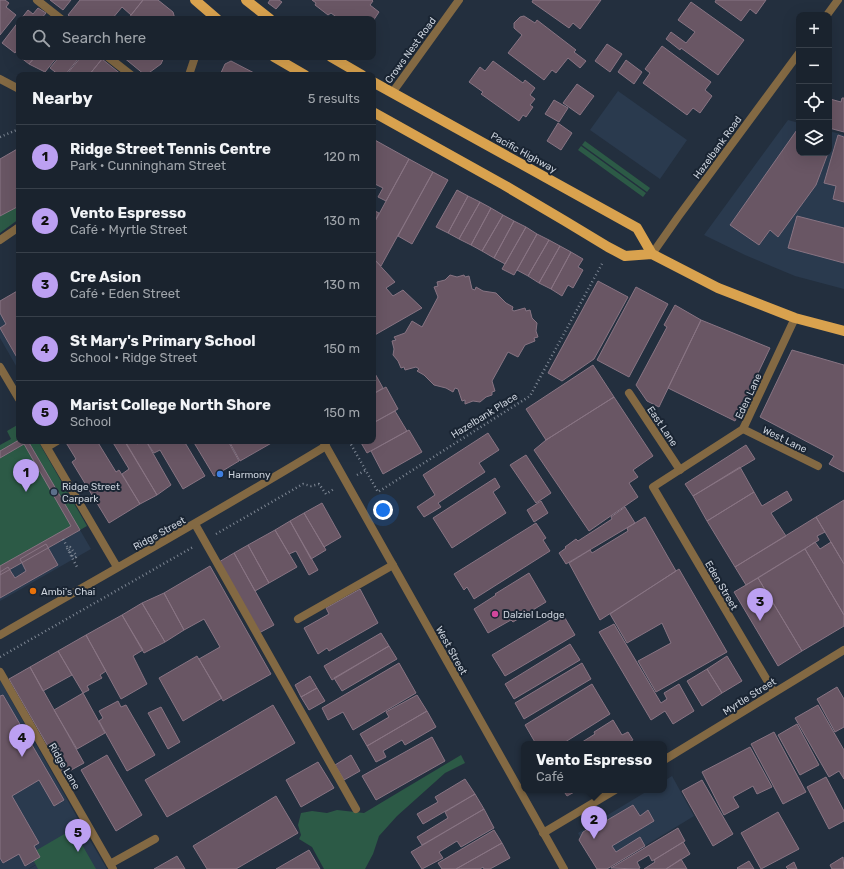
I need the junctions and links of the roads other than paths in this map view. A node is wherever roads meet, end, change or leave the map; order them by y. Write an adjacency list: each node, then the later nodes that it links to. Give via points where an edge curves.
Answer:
1 (37, 0): 7 (street)
2 (195, 0): 8 (main road)
3 (246, 0): 9 (main road)
4 (459, 0): 22 (street, Crows Nest Road)
5 (838, 0): 6 (street)
6 (829, 12)
7 (56, 16)
8 (212, 16)
9 (266, 16)
10 (796, 57): 26 (street, Hazelbank Road)
11 (112, 60): 15 (street)
12 (194, 60): 16 (street)
13 (279, 60): 17 (main road)
14 (337, 60): 18 (main road)
15 (127, 72)
16 (190, 72)
17 (300, 72)
18 (357, 72)
19 (0, 79): 21 (street)
20 (376, 84): 22 (main road, Pacific Highway)
21 (16, 87)
22 (392, 93): 26 (main road, Pacific Highway, via 637,228)
23 (376, 114): 26 (main road, via 625,256)
24 (16, 229): 25 (street)
25 (0, 240)
26 (652, 254): 27 (main road, via 718,288)
27 (795, 318): 28 (main road); 32 (street, Eden Lane)
28 (844, 331)
29 (0, 366): 31 (street)
30 (629, 393): 36 (street, East Lane)
31 (16, 394)
32 (743, 429): 35 (street, West Lane); 36 (street, Eden Lane)
33 (45, 444): 40 (street)
34 (325, 444): 38 (street, Ridge Street); 39 (street, West Street)
35 (818, 466)
36 (680, 470): 37 (street, Eden Lane)
37 (653, 487): 45 (street, Eden Street)
38 (195, 524): 40 (street, Ridge Street); 50 (street)
39 (393, 564): 41 (street); 47 (street, West Street)
40 (117, 567): 42 (street, Ridge Street)
41 (298, 619)
42 (0, 635)
43 (844, 650): 45 (street, Myrtle Street)
44 (0, 672): 53 (street, Ridge Lane)
45 (774, 692): 46 (street, Myrtle Street)
46 (667, 758)
47 (521, 792)
48 (522, 793): 51 (street, West Street)
49 (610, 793): 51 (street)
50 (356, 809)
51 (544, 833): 54 (street, West Street)
52 (155, 839): 53 (street)
53 (111, 867)
54 (564, 869)

